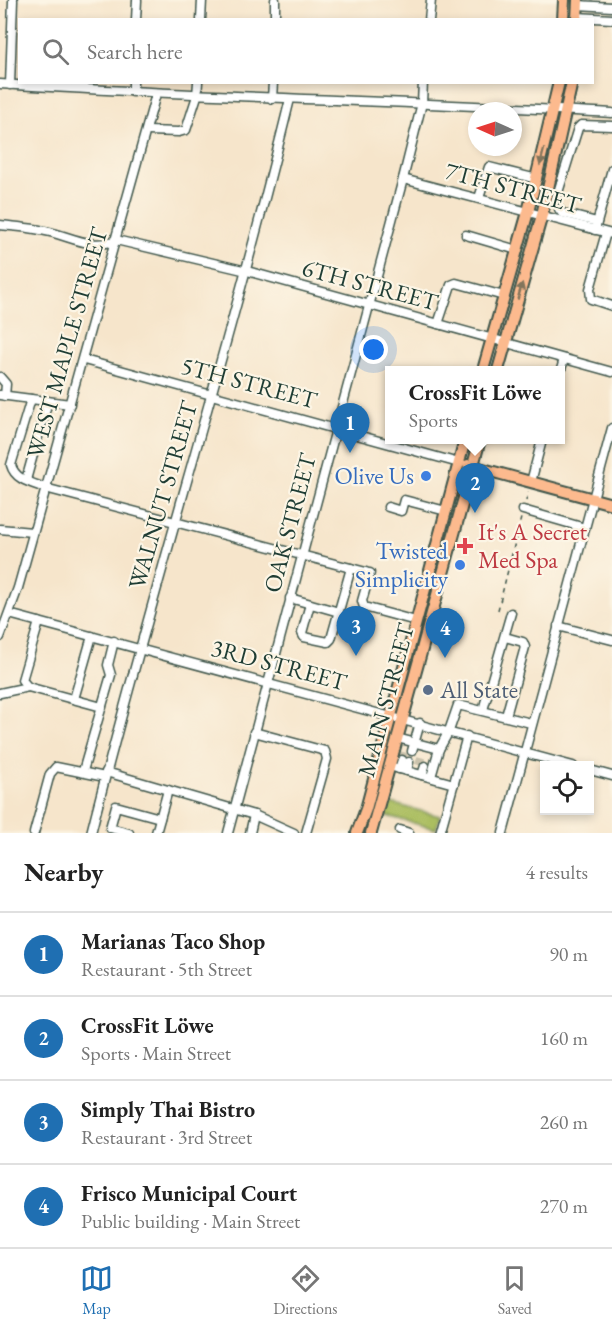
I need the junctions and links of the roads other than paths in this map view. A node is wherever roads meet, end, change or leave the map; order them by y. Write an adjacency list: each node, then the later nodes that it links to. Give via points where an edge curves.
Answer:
1 (13, 0): 23 (street)
2 (137, 0): 9 (street)
3 (202, 0): 10 (street)
4 (275, 0): 11 (street)
5 (431, 0): 12 (street)
6 (564, 0): 13 (main road)
7 (578, 2): 8 (street); 14 (main road)
8 (612, 7)
9 (136, 18)
10 (201, 18)
11 (275, 18)
12 (429, 18)
13 (563, 18)
14 (577, 18)
15 (594, 18): 16 (street)
16 (612, 19)
17 (0, 84): 23 (street)
18 (198, 84): 26 (street)
19 (273, 84): 27 (street)
20 (423, 84): 29 (street, OAK STREET)
21 (559, 84): 30 (main road)
22 (571, 84): 30 (main road)
23 (10, 85): 24 (street)
24 (133, 87): 25 (street)
25 (156, 94): 26 (street); 33 (street, WEST MAPLE STREET)
26 (197, 96): 27 (street); 33 (street, via 186,130)
27 (272, 99): 28 (street)
28 (290, 99): 29 (street); 51 (street, WALNUT STREET)
29 (422, 103): 30 (street); 37 (street, OAK STREET)
30 (561, 110): 31 (street); 34 (main road); 38 (main road, one-way to 38)
31 (612, 113)
32 (612, 126): 35 (street, via 581,125)
33 (147, 131): 49 (street, WEST MAPLE STREET)
34 (559, 143): 35 (street); 39 (main road)
35 (572, 145): 39 (street)
36 (612, 169): 46 (street)
37 (403, 179): 40 (street, 7TH STREET); 53 (street, OAK STREET)
38 (537, 179): 40 (street, via 489,166); 43 (main road)
39 (554, 187): 41 (street); 44 (main road)
40 (479, 198): 43 (street, 7TH STREET)
41 (556, 199)
42 (559, 209): 46 (street)
43 (528, 212): 44 (street, 7TH STREET); 50 (main road)
44 (542, 215): 46 (street, 7TH STREET); 57 (main road, one-way to 44)
45 (0, 225): 49 (street, 6TH STREET, via 56,234 75,242 105,244)
46 (596, 226): 47 (street, 7TH STREET)
47 (609, 233): 54 (street, via 590,289 591,299)
48 (466, 236): 50 (street)
49 (116, 240): 51 (street, 6TH STREET); 59 (street, WEST MAPLE STREET)
50 (517, 250): 52 (main road)
51 (247, 271): 53 (street, 6TH STREET); 66 (street, WALNUT STREET)
52 (504, 296): 55 (street, via 451,285); 56 (main road)
53 (368, 304): 55 (street, 6TH STREET); 71 (street, OAK STREET)
54 (612, 306)
55 (438, 324): 56 (street, 6TH STREET)
56 (492, 339): 57 (street, 6TH STREET); 60 (main road)
57 (506, 342): 58 (street, 6TH STREET); 61 (main road)
58 (564, 359): 62 (street); 63 (street, 6TH STREET)
59 (84, 360): 66 (street, 5TH STREET); 69 (street, WEST MAPLE STREET)
60 (484, 366)
61 (499, 366)
62 (563, 366)
63 (612, 372)
64 (0, 377): 65 (street, via 6,384)
65 (2, 395): 67 (street)
66 (211, 395): 71 (street, 5TH STREET); 87 (street, WALNUT STREET)
67 (31, 399): 68 (street); 79 (street, via 11,465 15,476)
68 (48, 401): 69 (street); 79 (street)
69 (70, 404): 81 (street, WEST MAPLE STREET)
70 (612, 428): 82 (street)
71 (335, 429): 72 (street, 5TH STREET); 91 (street, OAK STREET)
72 (385, 443)
73 (390, 444): 77 (street, 5TH STREET)
74 (464, 444): 77 (main road, MAIN STREET)
75 (479, 444): 78 (main road, MAIN STREET)
76 (541, 444): 80 (street)
77 (459, 463): 78 (main road, 5TH STREET); 86 (main road, MAIN STREET)
78 (472, 466): 80 (main road, 5TH STREET); 115 (main road, MAIN STREET)
79 (26, 480): 81 (street)
80 (531, 482): 82 (main road, 5TH STREET)
81 (45, 488): 87 (street); 90 (street, WEST MAPLE STREET)
82 (592, 499): 83 (main road, 5TH STREET); 88 (street)
83 (612, 504)
84 (388, 507): 86 (street, via 401,511 404,500)
85 (524, 510): 88 (street)
86 (446, 511): 98 (main road, MAIN STREET)
87 (176, 522): 91 (street); 106 (street, WALNUT STREET)
88 (585, 528): 100 (street)
89 (0, 529): 90 (street)
90 (32, 532): 97 (street, WEST MAPLE STREET)
91 (302, 555): 92 (street); 93 (street, OAK STREET)
92 (351, 568): 95 (street); 98 (street, via 368,572 364,607)
93 (290, 598): 94 (street); 107 (street, OAK STREET)
94 (310, 604): 95 (street); 95 (street, via 302,633 325,643 331,639)
95 (339, 612)
96 (512, 613): 103 (street)
97 (9, 614): 99 (street, 3RD STREET); 102 (street, WEST MAPLE STREET)
98 (416, 621): 113 (main road, MAIN STREET)
99 (39, 622): 101 (street, 3RD STREET); 108 (street, via 22,680)
100 (558, 626): 104 (street); 117 (street)
101 (92, 636): 105 (street, 3RD STREET); 110 (street)
102 (0, 637)
103 (505, 637): 112 (street); 114 (street, via 523,642 525,647)
104 (612, 640)
105 (114, 641): 106 (street, 3RD STREET); 111 (street, via 108,665 111,675)
106 (140, 648): 107 (street, 3RD STREET); 129 (street, WALNUT STREET)
107 (267, 683): 113 (street, 3RD STREET); 119 (street, OAK STREET)
108 (28, 687): 109 (street); 110 (street)
109 (0, 693)
110 (74, 699): 111 (street)
111 (102, 707): 126 (street)
112 (483, 710): 114 (street); 118 (street, via 458,705)
113 (390, 715): 115 (street, 3RD STREET); 146 (main road, MAIN STREET)
114 (506, 716): 117 (street)
115 (402, 718): 116 (street, 3RD STREET); 121 (main road, MAIN STREET)
116 (420, 723): 118 (street, 3RD STREET); 121 (street)
117 (531, 723): 123 (street)
118 (449, 731): 120 (street, 3RD STREET); 122 (street)
119 (254, 732): 133 (street, OAK STREET); 145 (street, via 325,750 327,759)
120 (467, 736): 123 (street, 3RD STREET); 131 (street)
121 (407, 744): 122 (street); 125 (main road, MAIN STREET)
122 (429, 750): 127 (street)
123 (523, 752): 124 (street, 3RD STREET); 150 (street)
124 (558, 761)
125 (401, 765): 127 (street); 147 (main road, MAIN STREET)
126 (83, 771): 129 (street); 138 (street, via 56,767 50,774)
127 (423, 771): 131 (street)
128 (594, 771): 130 (street)
129 (105, 774): 132 (street); 139 (street, WALNUT STREET)
130 (612, 776)
131 (454, 784): 149 (street)
132 (168, 790): 133 (street); 135 (street)
133 (235, 810): 134 (street); 142 (street, OAK STREET)
134 (254, 815): 143 (street); 144 (street)
135 (160, 818): 136 (street, via 116,806); 141 (street)
136 (109, 830): 140 (street)
137 (400, 830): 148 (street)
138 (34, 833)
139 (91, 833)
140 (129, 833)
141 (156, 833)
142 (228, 833)
143 (250, 833)
144 (294, 833)
145 (306, 833)
146 (357, 833)
147 (371, 833)
148 (409, 833)
149 (440, 833)
150 (503, 833)

